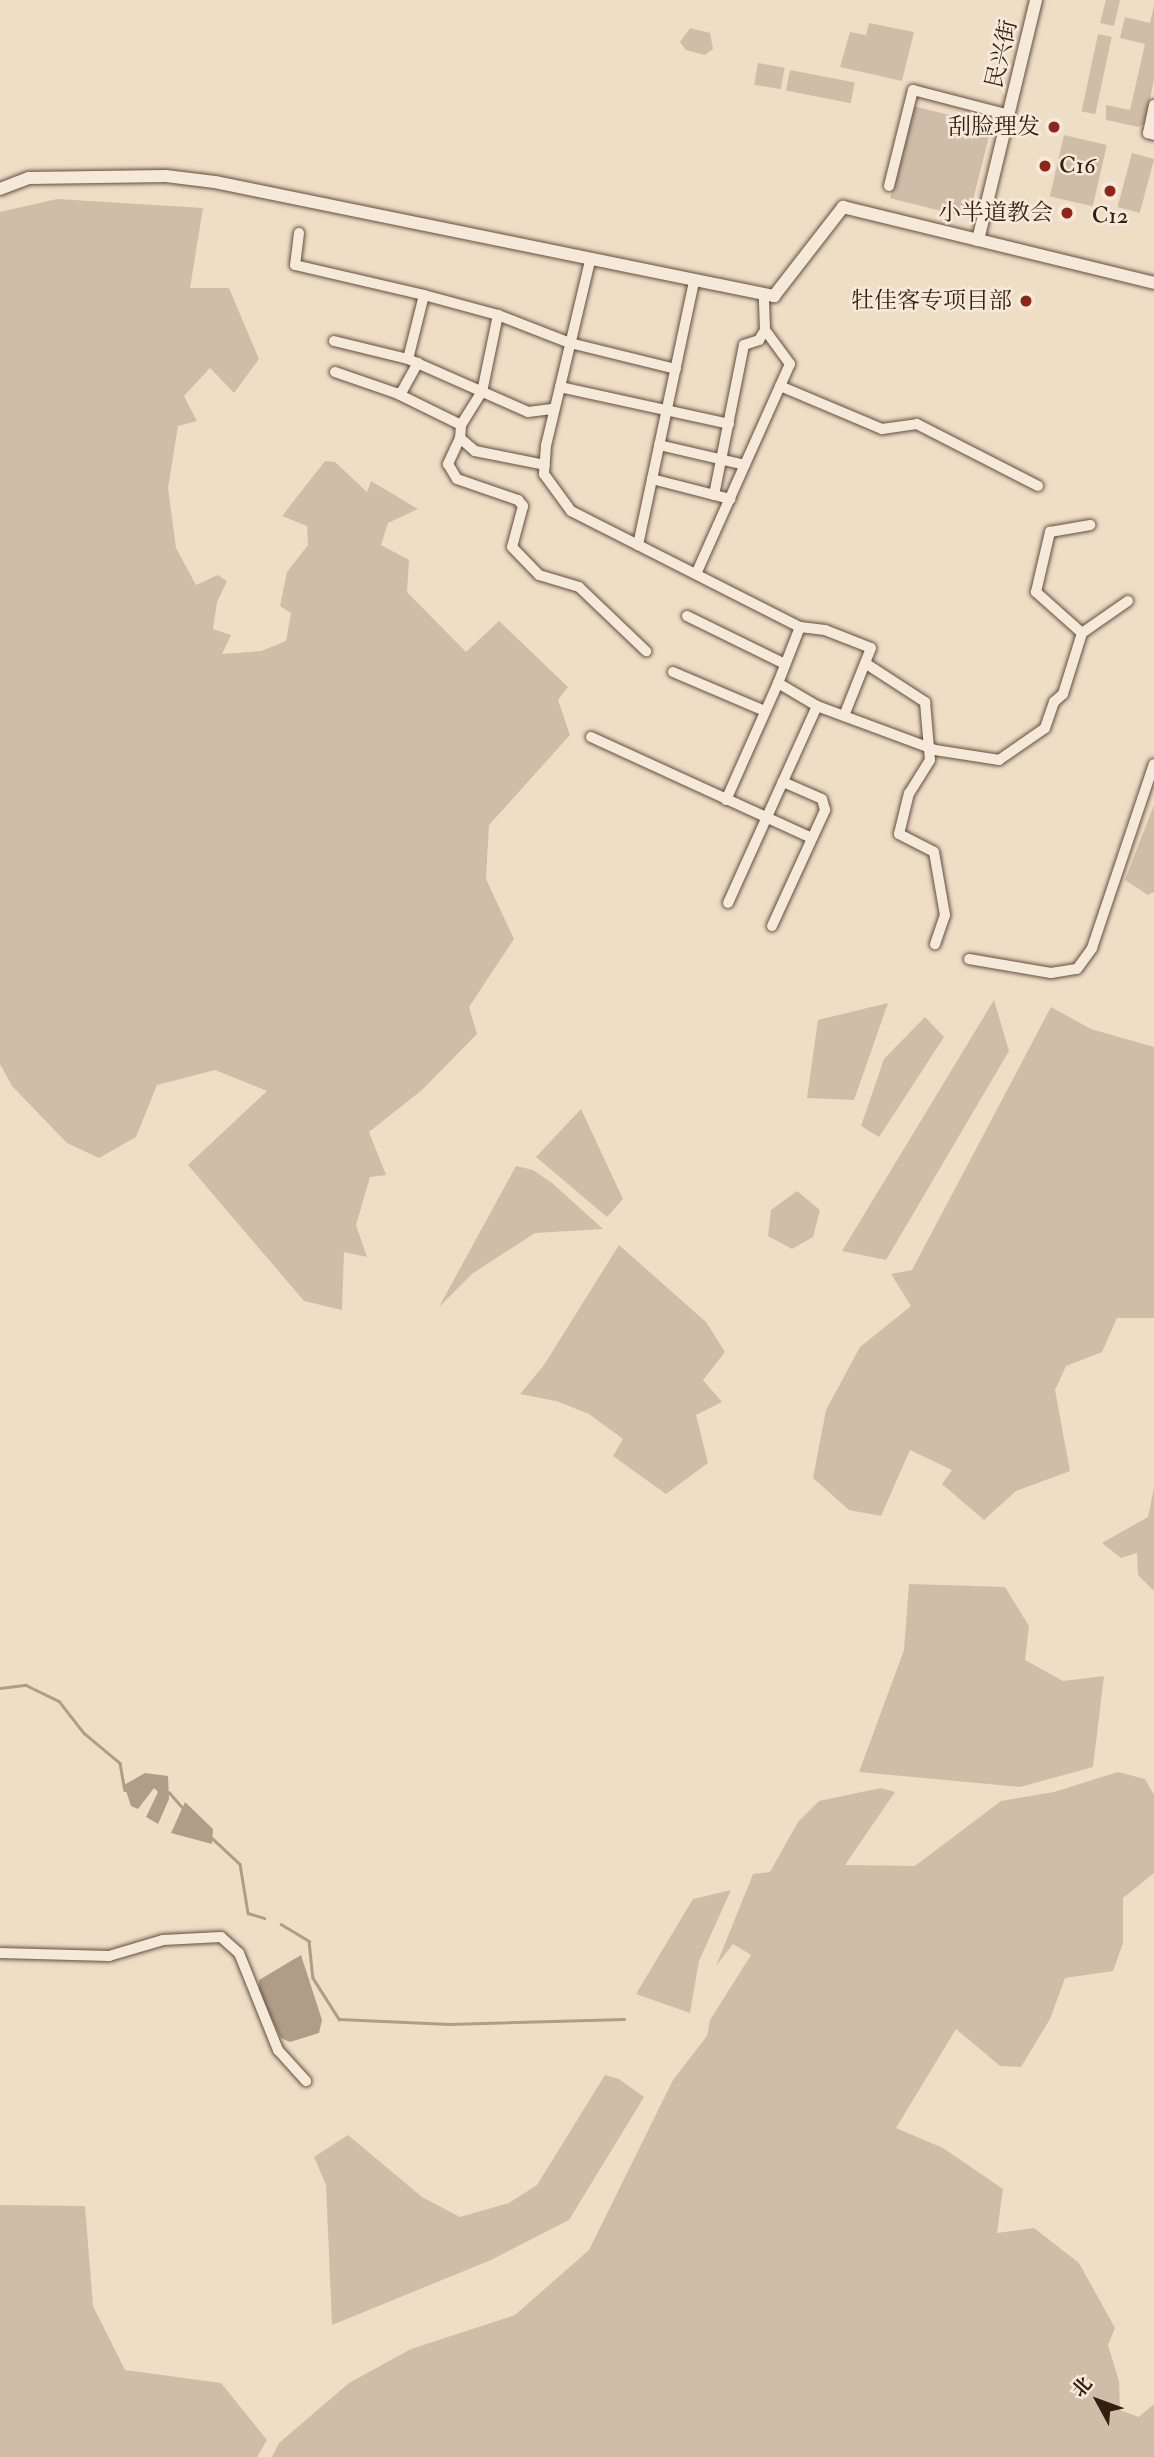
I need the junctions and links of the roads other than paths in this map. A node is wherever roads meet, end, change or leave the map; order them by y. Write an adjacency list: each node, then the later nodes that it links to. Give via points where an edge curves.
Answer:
1 (1036, 0): 3 (street, 民兴街)
2 (1154, 105): 4 (street, via 1148,133)
3 (1009, 115): 5 (street, via 912,90); 8 (street, 民兴街)
4 (1154, 135)
5 (889, 186)
6 (0, 188): 9 (street, via 29,178 178,178)
7 (299, 233): 12 (street, via 295,265)
8 (978, 240): 11 (street); 13 (street, via 843,207 774,296)
9 (590, 261): 10 (street); 17 (street)
10 (694, 282): 13 (street); 19 (street)
11 (1154, 283)
12 (424, 295): 14 (street); 18 (street)
13 (764, 296): 15 (street)
14 (498, 315): 17 (street); 23 (street)
15 (765, 330): 21 (street, via 790,364); 27 (street, via 759,340 744,345)
16 (334, 341): 18 (street)
17 (570, 343): 19 (street); 22 (street)
18 (413, 361): 23 (street); 24 (street)
19 (676, 369): 26 (street)
20 (335, 372): 24 (street)
21 (780, 386): 33 (street); 35 (street, via 882,429 917,424)
22 (560, 387): 25 (street); 26 (street)
23 (482, 392): 25 (street, via 528,412); 28 (street)
24 (400, 395): 28 (street)
25 (554, 409): 32 (street)
26 (667, 412): 27 (street); 30 (street)
27 (729, 424): 31 (street)
28 (461, 425): 29 (street)
29 (460, 438): 32 (street, via 475,451); 45 (street, via 448,464 457,479 518,500 523,506 512,547 539,575 579,587)
30 (659, 445): 31 (street); 34 (street)
31 (723, 460): 33 (street); 36 (street)
32 (545, 465): 39 (street, via 544,474 571,511)
33 (745, 465): 37 (street)
34 (652, 479): 36 (street); 39 (street)
35 (1038, 486)
36 (714, 495): 37 (street)
37 (730, 499): 40 (street)
38 (1090, 525): 44 (street, via 1051,532 1036,592)
39 (638, 545): 40 (street)
40 (696, 575): 43 (street)
41 (1128, 601): 44 (street)
42 (687, 616): 47 (street)
43 (800, 627): 46 (street, via 825,630 871,648); 47 (street)
44 (1082, 633): 54 (street, via 1063,694 1054,702 1045,728 999,760)
45 (646, 651)
46 (865, 663): 52 (street); 54 (street, via 925,702)
47 (785, 664): 49 (street)
48 (673, 672): 51 (street)
49 (778, 683): 50 (street); 51 (street)
50 (817, 706): 52 (street); 56 (street)
51 (765, 711): 57 (street)
52 (844, 716): 54 (street)
53 (591, 737): 57 (street)
54 (930, 748): 62 (street, via 930,760 909,793 899,834 934,852 945,915)
55 (1154, 764): 63 (street, via 1092,948 1077,969 1051,973)
56 (783, 782): 58 (street); 59 (street, via 822,799 825,810)
57 (726, 800): 58 (street)
58 (766, 819): 59 (street); 60 (street)
59 (812, 838): 61 (street)
60 (729, 903)
61 (772, 926)
62 (935, 944)
63 (969, 959)
64 (0, 1953): 65 (street, via 109,1956 163,1940 220,1937 239,1953 278,2050)
65 (306, 2081)

